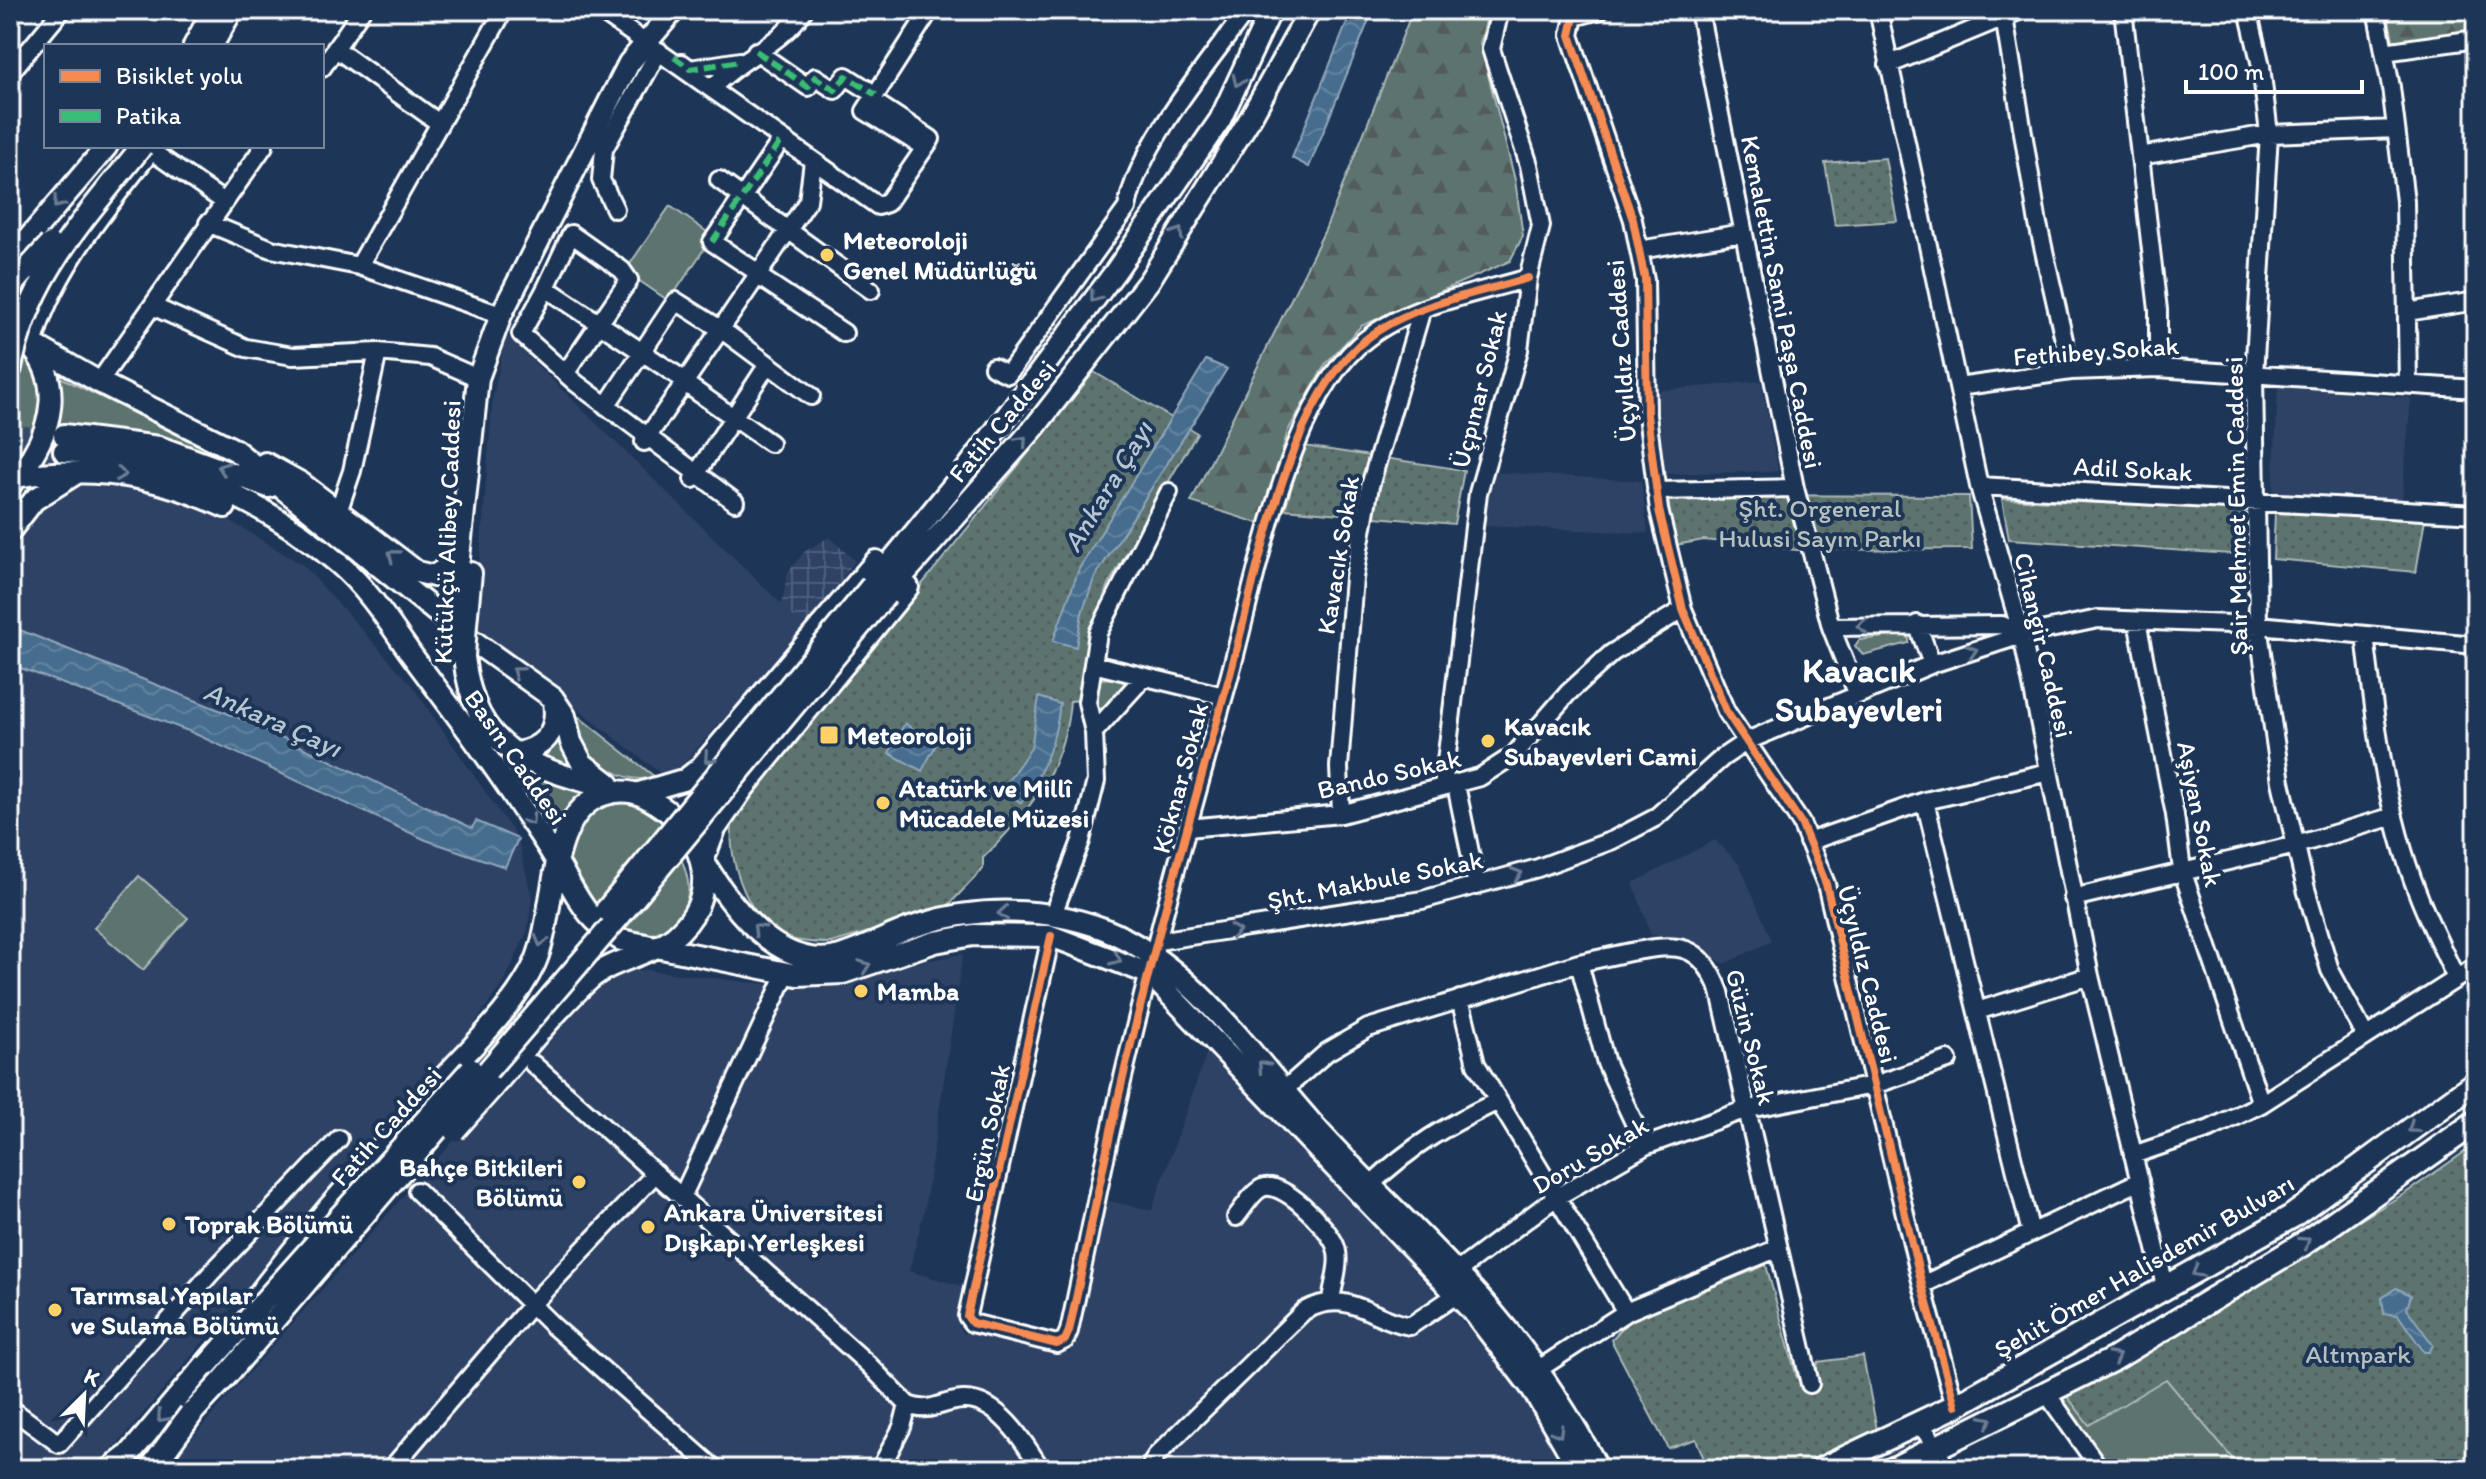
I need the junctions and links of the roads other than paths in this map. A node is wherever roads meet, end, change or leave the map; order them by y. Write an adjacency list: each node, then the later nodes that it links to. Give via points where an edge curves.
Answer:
1 (62, 10): 32 (street)
2 (213, 10): 23 (main road)
3 (232, 10): 24 (main road)
4 (362, 10): 25 (street)
5 (504, 10): 35 (street)
6 (599, 10): 26 (street)
7 (674, 10): 26 (main road, Kütükçü Alibey Caddesi)
8 (804, 10): 27 (street, via 791,31)
9 (930, 10): 34 (street)
10 (1247, 10): 77 (street, via 1164,128 1130,191 1127,208 1008,374)
11 (1271, 10): 95 (main road, Fatih Caddesi, one-way to 95, via 1220,120 1115,272)
12 (1310, 10): 104 (main road, Fatih Caddesi, one-way to 12, via 1034,428 1149,281)
13 (1500, 10): 59 (street, Üçpınar Sokak, via 1491,49 1529,165 1541,226)
14 (1600, 10): 55 (street, Üçyıldız Caddesi, via 1574,17 1570,35)
15 (1699, 10): 53 (street, Kemalettin Sami Paşa Caddesi)
16 (1878, 10): 31 (street, Cihangir Caddesi)
17 (2021, 10): 21 (street)
18 (2123, 10): 45 (street)
19 (2248, 10): 37 (street, Şair Mehmet Emin Caddesi)
20 (2376, 10): 28 (street)
21 (2004, 17): 31 (street); 80 (street, via 2038,224)
22 (2476, 39): 28 (street)
23 (195, 44)
24 (213, 44)
25 (336, 49): 30 (street); 35 (street)
26 (660, 50): 29 (street, via 690,69); 33 (street); 50 (street, via 604,149 601,180); 68 (main road, Kütükçü Alibey Caddesi, via 629,63)
27 (756, 51): 29 (street); 34 (street, via 808,87 815,77 835,90 846,76)
28 (2384, 52): 36 (street)
29 (740, 61): 33 (street)
30 (324, 65)
31 (1888, 65): 87 (street, Cihangir Caddesi)
32 (10, 73)
33 (712, 88): 38 (street)
34 (871, 103): 46 (street, via 928,143 887,203 878,206)
35 (439, 123): 57 (street)
36 (2396, 129): 37 (street); 67 (street, via 2405,201)
37 (2269, 134): 45 (street); 82 (street, Şair Mehmet Emin Caddesi)
38 (782, 139): 46 (street); 48 (street)
39 (105, 148): 56 (main road, one-way to 56)
40 (123, 148): 54 (main road)
41 (147, 148): 63 (main road)
42 (147, 148): 81 (main road, bridge, via 55,256 28,309)
43 (149, 148): 49 (street)
44 (263, 148): 49 (street)
45 (2140, 156): 78 (street, via 2158,310)
46 (813, 161): 52 (street, via 808,201)
47 (719, 180): 48 (street)
48 (743, 198): 52 (street); 58 (street, via 712,242)
49 (223, 201): 51 (street)
50 (615, 209)
51 (208, 223): 57 (street, via 271,249); 65 (street)
52 (788, 232): 58 (street); 62 (street)
53 (1743, 233): 55 (street); 100 (street, Kemalettin Sami Paşa Caddesi)
54 (50, 244): 60 (main road, bridge); 70 (main road, bridge)
55 (1639, 250): 101 (street, Üçyıldız Caddesi)
56 (10, 260)
57 (359, 266): 68 (street)
58 (759, 275): 71 (street); 72 (street)
59 (1528, 278): 66 (street, Köknar Sokak); 133 (street, Üçpınar Sokak, via 1519,350 1478,493)
60 (10, 287): 63 (main road, via 30,298)
61 (546, 288): 69 (street); 69 (street, via 571,234 629,280); 79 (street, via 521,334)
62 (871, 290)
63 (50, 292): 73 (main road)
64 (2476, 301): 67 (street)
65 (152, 306): 74 (street, via 246,348 293,356); 84 (street)
66 (1422, 309): 126 (street, Köknar Sokak, via 1359,345 1330,381 1308,421 1279,494); 136 (street, Kavacık Sokak, via 1370,486 1357,563 1339,767)
67 (2407, 312): 86 (street)
68 (501, 315): 83 (main road, Kütükçü Alibey Caddesi)
69 (599, 323): 75 (street); 79 (street)
70 (10, 330): 73 (main road)
71 (722, 330): 75 (street, via 676,301); 76 (street); 85 (street)
72 (844, 333)
73 (31, 346): 84 (main road); 98 (main road, via 50,381 52,408 38,445)
74 (378, 352): 83 (street, via 430,357); 107 (street)
75 (642, 352): 85 (street); 90 (street)
76 (768, 364): 89 (street); 91 (street)
77 (993, 367)
78 (2158, 368): 80 (street, Fethibey Sokak); 82 (street, Fethibey Sokak)
79 (567, 371): 90 (street)
80 (2071, 371): 87 (street, Fethibey Sokak)
81 (10, 372)
82 (2254, 375): 86 (street, Fethibey Sokak); 105 (street, Şair Mehmet Emin Caddesi)
83 (478, 378): 110 (main road, Kütükçü Alibey Caddesi); 118 (main road, Kütükçü Alibey Caddesi, via 480,469)
84 (99, 382): 94 (main road)
85 (687, 383): 91 (street); 92 (street)
86 (2408, 383): 88 (street, Fethibey Sokak)
87 (1958, 387): 99 (street, Cihangir Caddesi)
88 (2476, 389)
89 (811, 396)
90 (606, 406): 92 (street)
91 (734, 417): 93 (street); 97 (street)
92 (646, 440): 97 (street)
93 (770, 443)
94 (235, 450): 103 (main road); 107 (main road, via 278,469)
95 (966, 470): 111 (main road, Fatih Caddesi); 134 (main road, one-way to 134, via 898,534 700,768 686,779)
96 (80, 471): 98 (main road); 109 (main road, via 34,500); 112 (main road, one-way to 112, via 133,475 217,504 272,532)
97 (695, 477): 106 (street)
98 (12, 481)
99 (1979, 486): 105 (street, Adil Sokak); 119 (street, Cihangir Caddesi)
100 (1795, 488): 101 (street); 117 (street, Kemalettin Sami Paşa Caddesi)
101 (1656, 491): 113 (street, Üçyıldız Caddesi)
102 (1169, 492): 122 (street, via 1098,633)
103 (294, 498): 112 (main road, one-way to 112, via 159,447 64,443 151,463 229,494 308,540 340,564); 118 (main road, Basın Caddesi)
104 (970, 499): 111 (main road, Fatih Caddesi); 141 (main road, via 893,607 742,790 715,829)
105 (2258, 499): 108 (street, Adil Sokak); 116 (street, Şair Mehmet Emin Caddesi)
106 (735, 502)
107 (338, 512): 110 (main road, one-way to 107, via 434,576 417,572)
108 (2476, 514)
109 (10, 531)
110 (459, 559): 118 (main road, Kütükçü Alibey Caddesi)
111 (879, 590): 188 (main road, Fatih Caddesi, bridge, via 533,999); 190 (main road, Fatih Caddesi, bridge, via 609,929)
112 (373, 601): 132 (main road, Basın Caddesi)
113 (1683, 609): 129 (street, Üçyıldız Caddesi, via 1726,711); 133 (street, Bando Sokak, via 1612,653 1568,693 1514,755 1480,777)
114 (2137, 621): 116 (street, Şht. Makbule Sokak); 119 (street, Şht. Makbule Sokak, via 2098,619); 143 (street, Aşiyan Sokak)
115 (1917, 624): 117 (street, one-way to 117); 119 (street, via 2002,625); 123 (street)
116 (2258, 625): 120 (street, Şht. Makbule Sokak); 140 (street, Şair Mehmet Emin Caddesi, via 2281,782)
117 (1831, 627): 125 (street, Kemalettin Sami Paşa Caddesi)
118 (459, 635): 127 (main road, Basın Caddesi, one-way to 118); 130 (main road, Kütükçü Alibey Caddesi, via 478,709); 132 (main road, Kütükçü Alibey Caddesi, via 458,691)
119 (2022, 635): 123 (street, Şht. Makbule Sokak, one-way to 119); 131 (street, Cihangir Caddesi)
120 (2365, 635): 121 (street, Şht. Makbule Sokak); 137 (street)
121 (2476, 645)
122 (1093, 664): 124 (street); 128 (street, via 1087,702)
123 (1932, 664): 125 (street, Şht. Makbule Sokak)
124 (1143, 678): 126 (street); 128 (street)
125 (1857, 693): 129 (street, Şht. Makbule Sokak)
126 (1224, 696): 138 (street, Köknar Sokak)
127 (553, 698): 130 (main road, via 553,731 543,744); 134 (main road, Basın Caddesi, via 582,763)
128 (1094, 732): 146 (street, via 1096,781 1081,841)
129 (1747, 741): 139 (street, Üçyıldız Caddesi); 144 (street, Şht. Makbule Sokak, one-way to 129, via 1613,840 1655,818)
130 (513, 754): 134 (main road, Kütükçü Alibey Caddesi, via 546,771)
131 (2049, 772): 135 (street); 145 (street, Cihangir Caddesi)
132 (500, 775): 142 (main road, Basın Caddesi, one-way to 142)
133 (1449, 786): 136 (street, Bando Sokak); 144 (street, Üçpınar Sokak)
134 (628, 792): 141 (main road, via 682,825); 142 (main road, via 589,799 562,839)
135 (1925, 801): 139 (street); 157 (street)
136 (1341, 814): 138 (street, Bando Sokak)
137 (2394, 816): 140 (street); 155 (street, via 2418,893)
138 (1187, 828): 149 (street, Köknar Sokak)
139 (1808, 842): 162 (street, Üçyıldız Caddesi, via 1826,884)
140 (2296, 845): 143 (street); 158 (street, Şair Mehmet Emin Caddesi, via 2330,970)
141 (703, 861): 146 (main road, one-way to 141, via 955,917 837,957 801,956 772,943 729,902); 148 (main road, via 705,879 689,919 680,931)
142 (559, 865): 148 (main road, via 596,925 621,940); 188 (main road, one-way to 188, bridge, via 534,963 499,1013 278,1268)
143 (2182, 870): 145 (street); 165 (street, Aşiyan Sokak)
144 (1477, 886): 149 (street, Şht. Makbule Sokak, one-way to 144)
145 (2073, 898): 154 (street, Cihangir Caddesi)
146 (1053, 914): 149 (main road)
147 (1051, 936): 152 (main road, one-way to 147, via 843,973 973,935); 153 (main road, one-way to 153); 187 (street, Ergün Sokak, via 967,1316)
148 (650, 947): 152 (main road); 190 (main road, bridge, via 591,979 313,1290)
149 (1156, 948): 153 (street, Köknar Sokak); 163 (main road, one-way to 149)
150 (1579, 963): 156 (street, Güzin Sokak); 166 (street, Güzin Sokak, via 1664,946 1702,957 1720,992); 169 (street, via 1606,1063)
151 (2476, 966): 155 (street)
152 (786, 974): 175 (street)
153 (1150, 974): 183 (main road); 187 (street, Köknar Sokak, via 1065,1340 1057,1344)
154 (2090, 976): 157 (street); 170 (street, Cihangir Caddesi)
155 (2456, 979): 158 (street)
156 (1460, 999): 163 (street, Güzin Sokak, via 1368,1028 1327,1052); 164 (street, via 1476,1064)
157 (1977, 1011): 178 (street)
158 (2365, 1035): 165 (street)
159 (1948, 1060): 162 (street, Doru Sokak)
160 (533, 1064): 171 (street)
161 (2476, 1082): 182 (highway, Şehit Ömer Halisdemir Bulvarı, one-way to 182, via 2291,1217)
162 (1874, 1085): 166 (street, Doru Sokak); 181 (street, Üçyıldız Caddesi)
163 (1284, 1090): 173 (main road)
164 (1496, 1102): 173 (street, via 1434,1132); 176 (street)
165 (2261, 1104): 170 (street, via 2210,1129)
166 (1744, 1110): 169 (street, Doru Sokak); 179 (street, Güzin Sokak)
167 (2476, 1122): 192 (highway, one-way to 167, via 2114,1359 2303,1244)
168 (339, 1139): 195 (street, via 59,1444)
169 (1645, 1146): 176 (street, Doru Sokak)
170 (2133, 1155): 172 (street, Cihangir Caddesi)
171 (656, 1173): 175 (street); 185 (street)
172 (2140, 1181): 178 (street); 182 (street, Cihangir Caddesi)
173 (1370, 1185): 180 (main road)
174 (417, 1191): 185 (street)
175 (682, 1197): 193 (street)
176 (1555, 1198): 180 (street, Doru Sokak); 186 (street)
177 (1236, 1217): 184 (street, via 1260,1189 1284,1191 1336,1245)
178 (2031, 1233): 181 (street)
179 (1776, 1249): 186 (street); 191 (street, Güzin Sokak)
180 (1455, 1273): 189 (main road, via 1491,1310)
181 (1922, 1285): 194 (street, Üçyıldız Caddesi)
182 (2166, 1290): 194 (highway, Şehit Ömer Halisdemir Bulvarı)
183 (1456, 1295): 184 (street, via 1410,1326); 206 (main road, one-way to 206, via 1533,1390)
184 (1331, 1300): 205 (street, via 1304,1311 1156,1456)
185 (532, 1304): 201 (street); 202 (street)
186 (1626, 1312): 189 (street)
187 (987, 1327)
188 (207, 1365): 199 (main road, Fatih Caddesi, one-way to 199)
189 (1536, 1371): 207 (main road)
190 (223, 1380): 196 (main road, Fatih Caddesi)
191 (1810, 1384)
192 (2045, 1391): 198 (highway, one-way to 192); 211 (street)
193 (908, 1405): 203 (street); 204 (street, via 929,1411 962,1400 988,1407)
194 (1955, 1406): 197 (highway, Şehit Ömer Halisdemir Bulvarı)
195 (10, 1408)
196 (191, 1414): 199 (main road, Fatih Caddesi, bridge); 200 (highway, bridge)
197 (1919, 1423): 198 (street); 208 (highway, Şehit Ömer Halisdemir Bulvarı)
198 (1937, 1447): 209 (highway); 210 (street)
199 (124, 1466)
200 (151, 1469)
201 (391, 1469)
202 (715, 1469)
203 (880, 1469)
204 (1041, 1469)
205 (1149, 1469)
206 (1579, 1469)
207 (1598, 1469)
208 (1822, 1469)
209 (1893, 1469)
210 (1945, 1469)
211 (2100, 1469)

